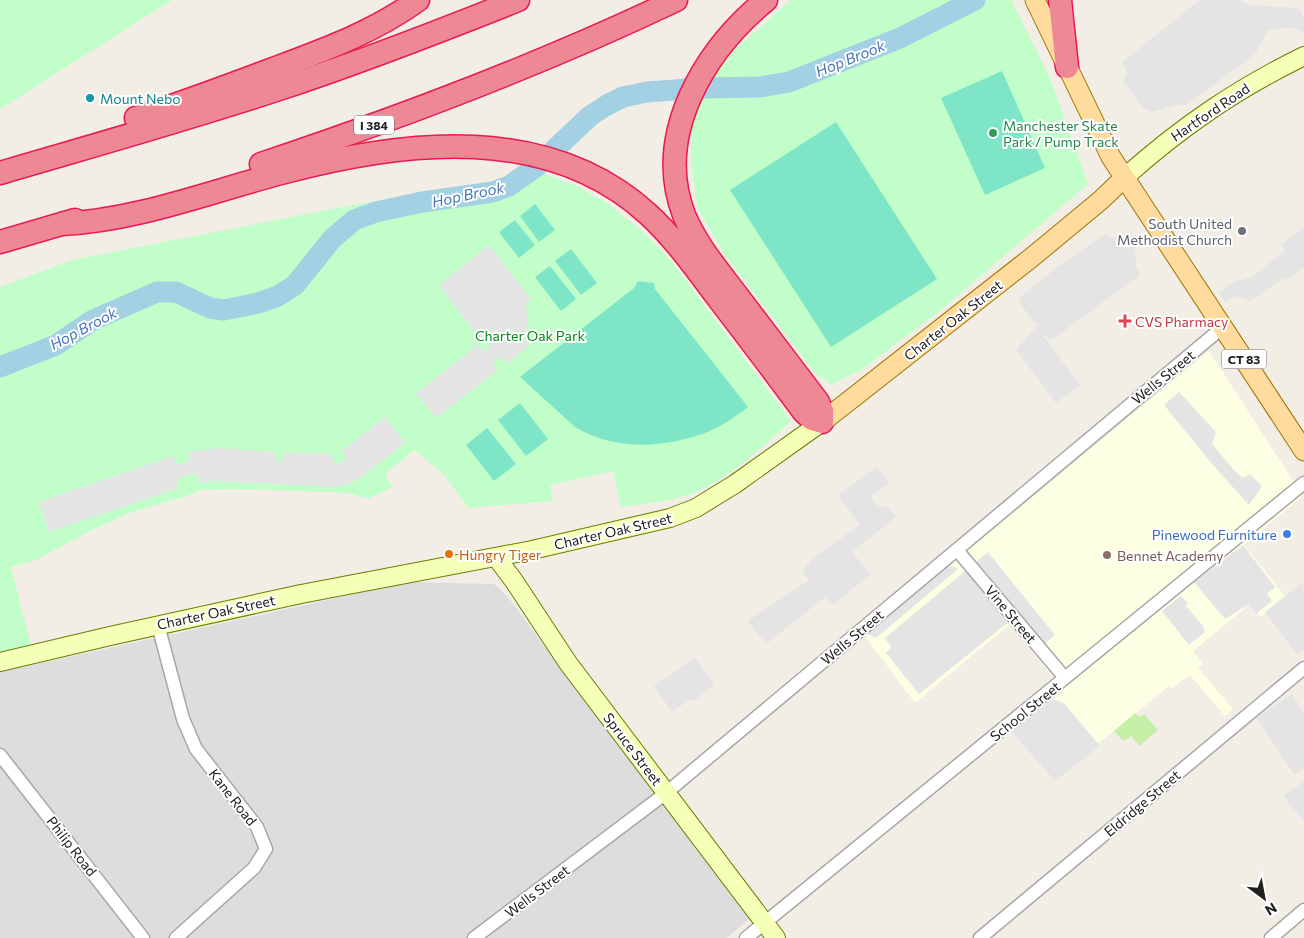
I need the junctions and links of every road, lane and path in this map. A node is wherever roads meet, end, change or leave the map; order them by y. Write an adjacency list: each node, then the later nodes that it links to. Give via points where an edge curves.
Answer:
1 (418, 0): 9 (highway, via 392,18 342,42 206,94 78,136)
2 (518, 0): 9 (highway, via 398,47 277,89)
3 (676, 0): 11 (highway, I 384, via 531,64 370,127)
4 (766, 0): 14 (highway, via 730,33 690,96 677,139 679,198 689,226 715,266 818,402)
5 (1035, 0): 8 (main road, CT 83)
6 (1060, 0): 8 (highway)
7 (1304, 56): 10 (main road, Hartford Road, via 1218,103)
8 (1067, 66): 10 (main road, CT 83)
9 (6, 172)
10 (1124, 178): 13 (main road, CT 83); 14 (main road, Charter Oak Street, via 1024,264)
11 (62, 224): 12 (highway, I 384); 14 (highway, via 133,214 284,172 372,153 450,147 497,149 548,158 601,180 660,226 804,412)
12 (0, 242)
13 (1223, 327): 15 (main road, CT 83); 17 (street, Wells Street)
14 (822, 422): 18 (main road, Charter Oak Street, via 734,484 679,515)
15 (1304, 450)
16 (1304, 482): 22 (street, School Street)
17 (957, 550): 22 (street, Vine Street); 24 (street, Wells Street)
18 (496, 557): 19 (main road, Charter Oak Street); 24 (main road, Spruce Street, via 568,663)
19 (158, 625): 20 (main road, Charter Oak Street); 28 (street, Kane Road, via 183,719 196,749 257,827 266,849 254,868)
20 (0, 662)
21 (1304, 668): 32 (street, Eldridge Street)
22 (1065, 678): 26 (street, School Street)
23 (0, 754): 27 (street, Philip Road)
24 (666, 793): 26 (main road, Spruce Street); 29 (street, Wells Street)
25 (1304, 910): 33 (street)
26 (764, 923): 30 (street, School Street); 31 (main road, Spruce Street)
27 (143, 938)
28 (176, 938)
29 (474, 938)
30 (746, 938)
31 (776, 938)
32 (980, 938)
33 (1271, 938)

